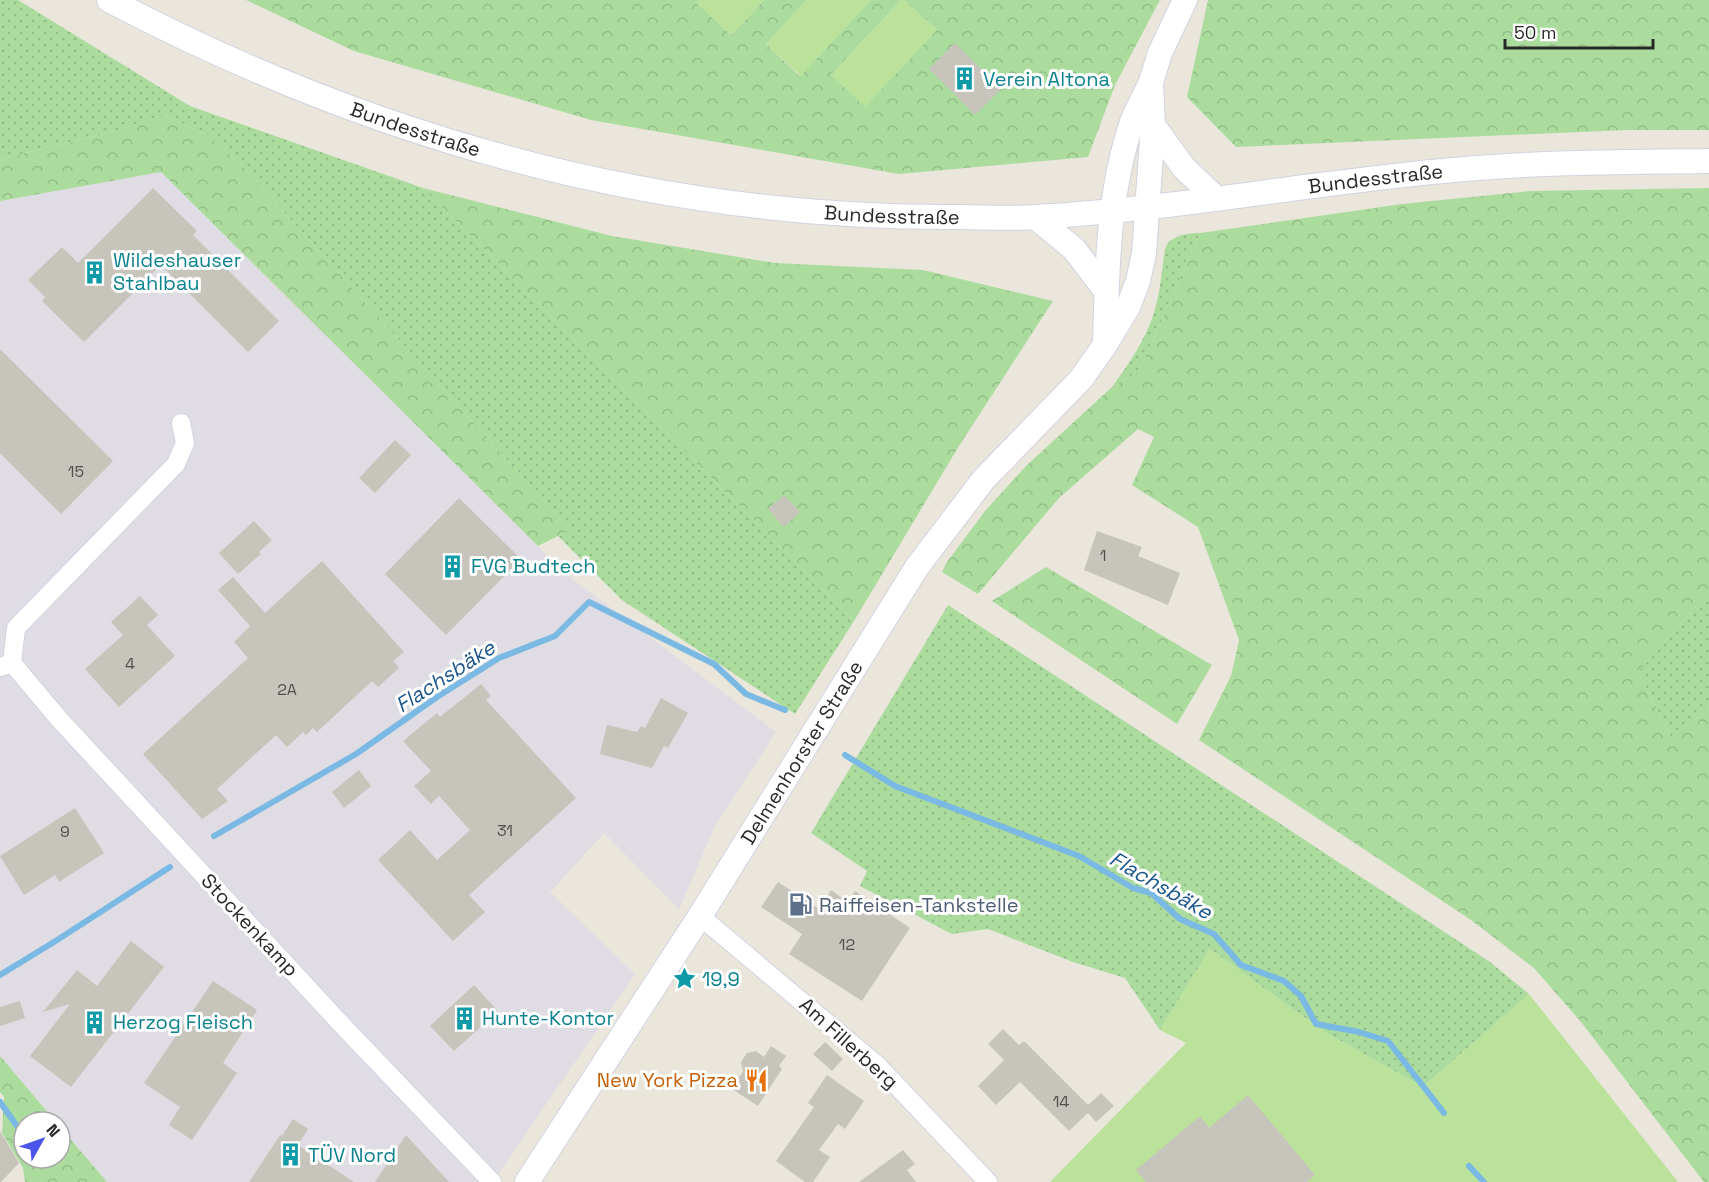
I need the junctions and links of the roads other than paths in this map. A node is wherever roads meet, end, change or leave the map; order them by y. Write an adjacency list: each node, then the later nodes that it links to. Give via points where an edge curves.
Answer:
1 (109, 0): 9 (main road, Bundesstraße, via 171,33 310,94 445,141 540,167 648,190 833,214)
2 (1185, 0): 3 (main road)
3 (1151, 82): 4 (main road, Delmenhorster Straße); 8 (main road, via 1133,121)
4 (1154, 125): 6 (main road, via 1184,168); 7 (main road, Delmenhorster Straße)
5 (1709, 161): 6 (main road, Bundesstraße, via 1592,162 1455,170)
6 (1217, 199): 7 (main road, Bundesstraße)
7 (1149, 208): 8 (main road, Bundesstraße); 11 (main road, Delmenhorster Straße, via 1138,281 1128,307)
8 (1112, 211): 9 (main road, Bundesstraße); 10 (main road)
9 (1035, 217): 10 (main road, via 1074,249)
10 (1106, 291): 11 (main road)
11 (1105, 345): 14 (main road, Delmenhorster Straße, via 1081,379 984,479 917,567)
12 (181, 423): 13 (street, Stockenkamp, via 185,443 176,464 16,628)
13 (6, 665): 15 (street, Stockenkamp)
14 (700, 916): 16 (main road, Delmenhorster Straße); 17 (street, Am Fillerberg, via 877,1065)
15 (492, 1182)
16 (527, 1182)
17 (988, 1182)

